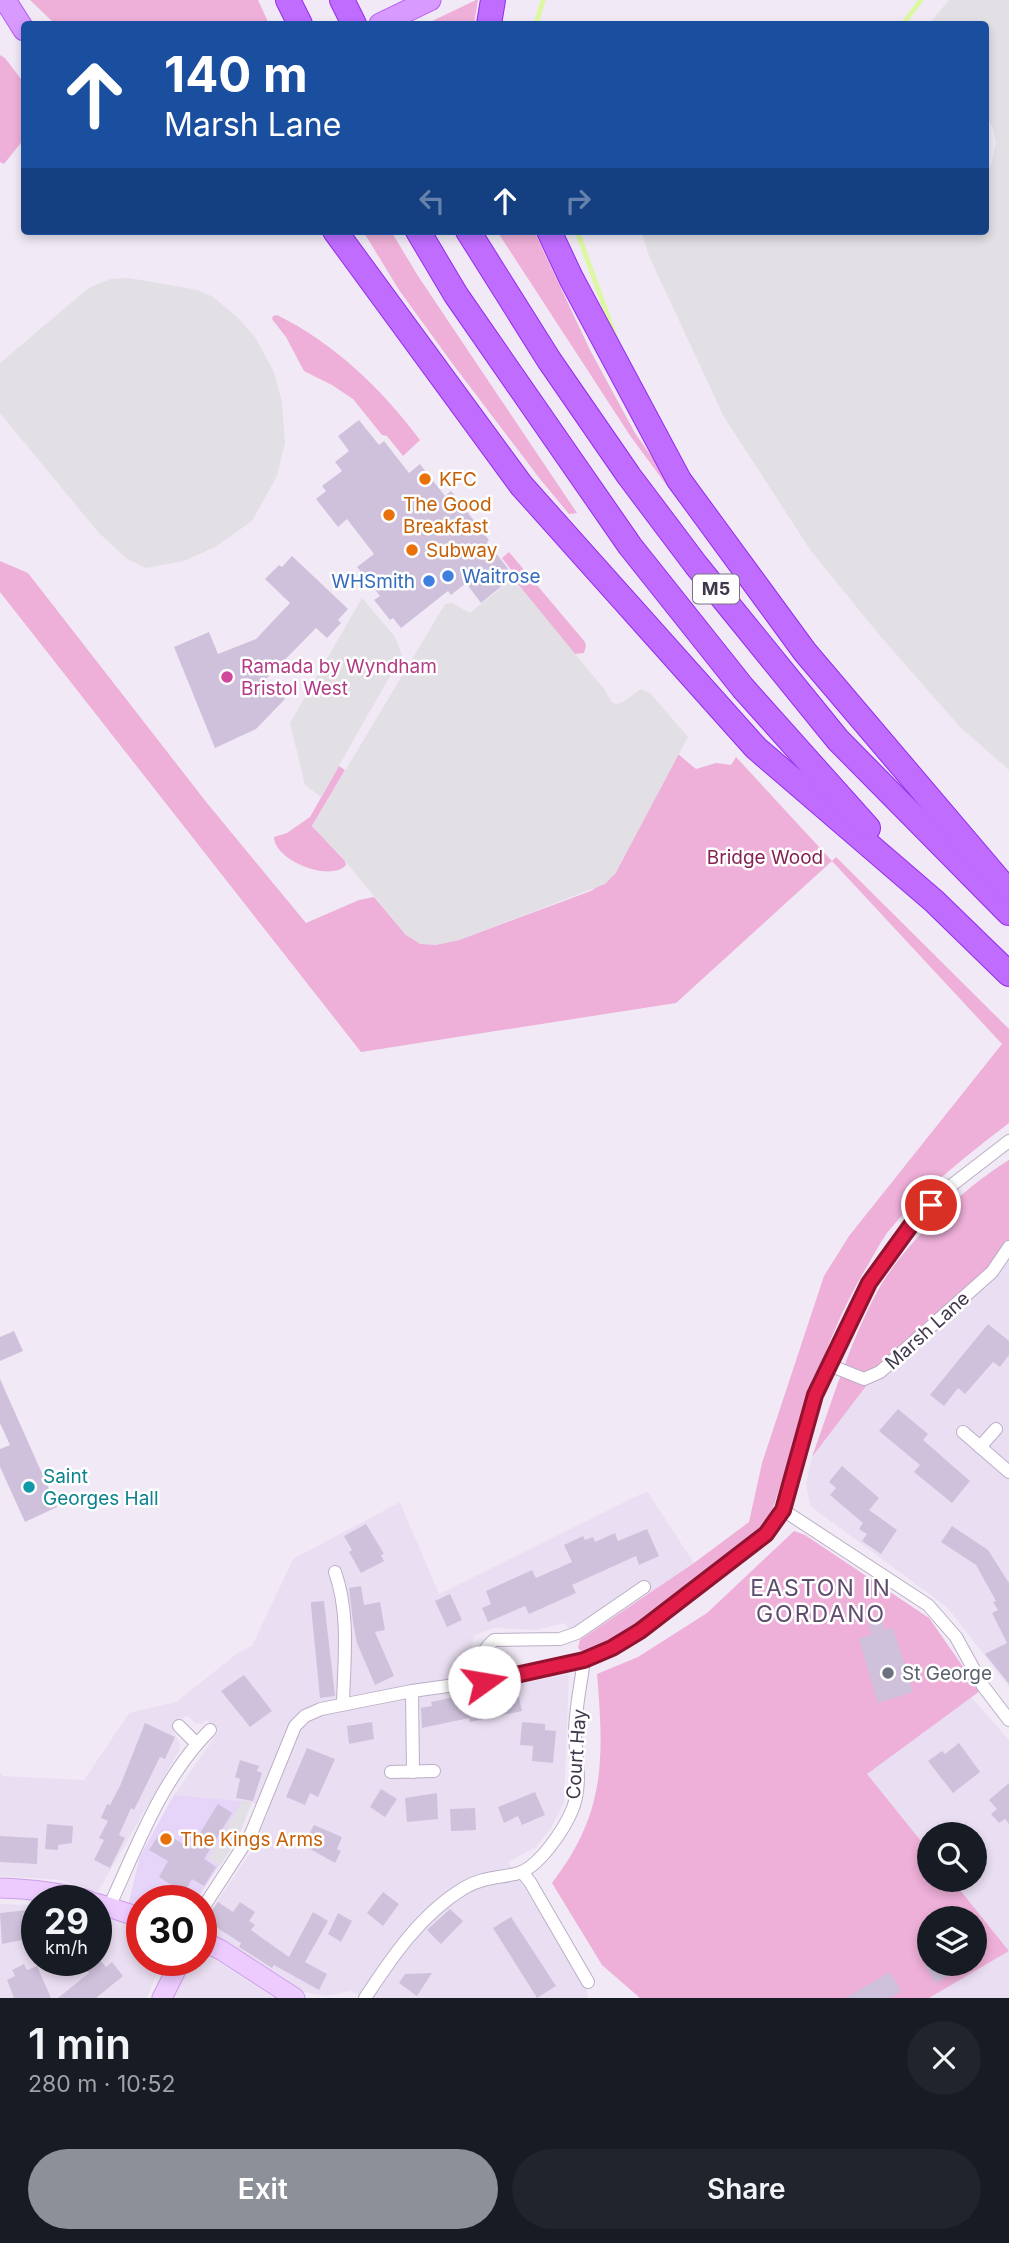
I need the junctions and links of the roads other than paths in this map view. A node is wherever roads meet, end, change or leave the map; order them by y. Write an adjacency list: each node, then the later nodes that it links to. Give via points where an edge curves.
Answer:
1 (5, 0): 11 (main road)
2 (288, 0): 7 (highway)
3 (342, 0): 8 (highway)
4 (493, 0): 10 (highway)
5 (429, 1): 9 (main road)
6 (0, 12): 12 (main road)
7 (298, 21)
8 (352, 21)
9 (386, 21)
10 (490, 21)
11 (21, 26)
12 (21, 28)
13 (338, 235): 18 (highway, M5, via 521,485 756,748)
14 (420, 235): 18 (highway, M5, via 456,295 630,546 743,688)
15 (471, 235): 19 (highway, M5, via 556,370 696,565 838,740)
16 (551, 235): 17 (highway, M5, via 679,481 805,652)
17 (1009, 892)
18 (934, 901): 20 (highway, M5)
19 (1009, 913)
20 (1009, 974)
21 (1009, 1141): 23 (street, via 914,1221 869,1283)
22 (1009, 1247): 23 (street, Marsh Lane, via 992,1272 880,1373 864,1379)
23 (829, 1365): 28 (street, via 815,1395)
24 (996, 1429): 26 (street)
25 (963, 1432): 26 (street)
26 (981, 1447): 27 (street)
27 (1009, 1472)
28 (783, 1510): 31 (street, via 766,1534 711,1579 640,1631); 35 (street, via 928,1605 956,1637 983,1686)
29 (335, 1572): 34 (street, via 345,1611)
30 (627, 1582): 32 (street, via 639,1590 577,1633 560,1639 494,1640 482,1656)
31 (584, 1660): 32 (street); 42 (street, Court Hay, via 576,1716 579,1761 573,1807 553,1843)
32 (484, 1682): 33 (street)
33 (412, 1691): 34 (street); 41 (street)
34 (344, 1704): 43 (street, via 304,1716 295,1726 251,1834)
35 (1009, 1720)
36 (179, 1726): 38 (street)
37 (210, 1730): 38 (street)
38 (196, 1743): 44 (street, via 154,1805)
39 (434, 1771): 41 (street)
40 (391, 1772): 41 (street)
41 (413, 1772)
42 (522, 1872): 49 (street); 52 (street, via 486,1878 446,1900 413,1931)
43 (217, 1886)
44 (112, 1887)
45 (0, 1888): 46 (street)
46 (21, 1890)
47 (217, 1948): 51 (street)
48 (173, 1976): 50 (street)
49 (588, 1982)
50 (162, 1998)
51 (295, 1998)
52 (365, 1998)

